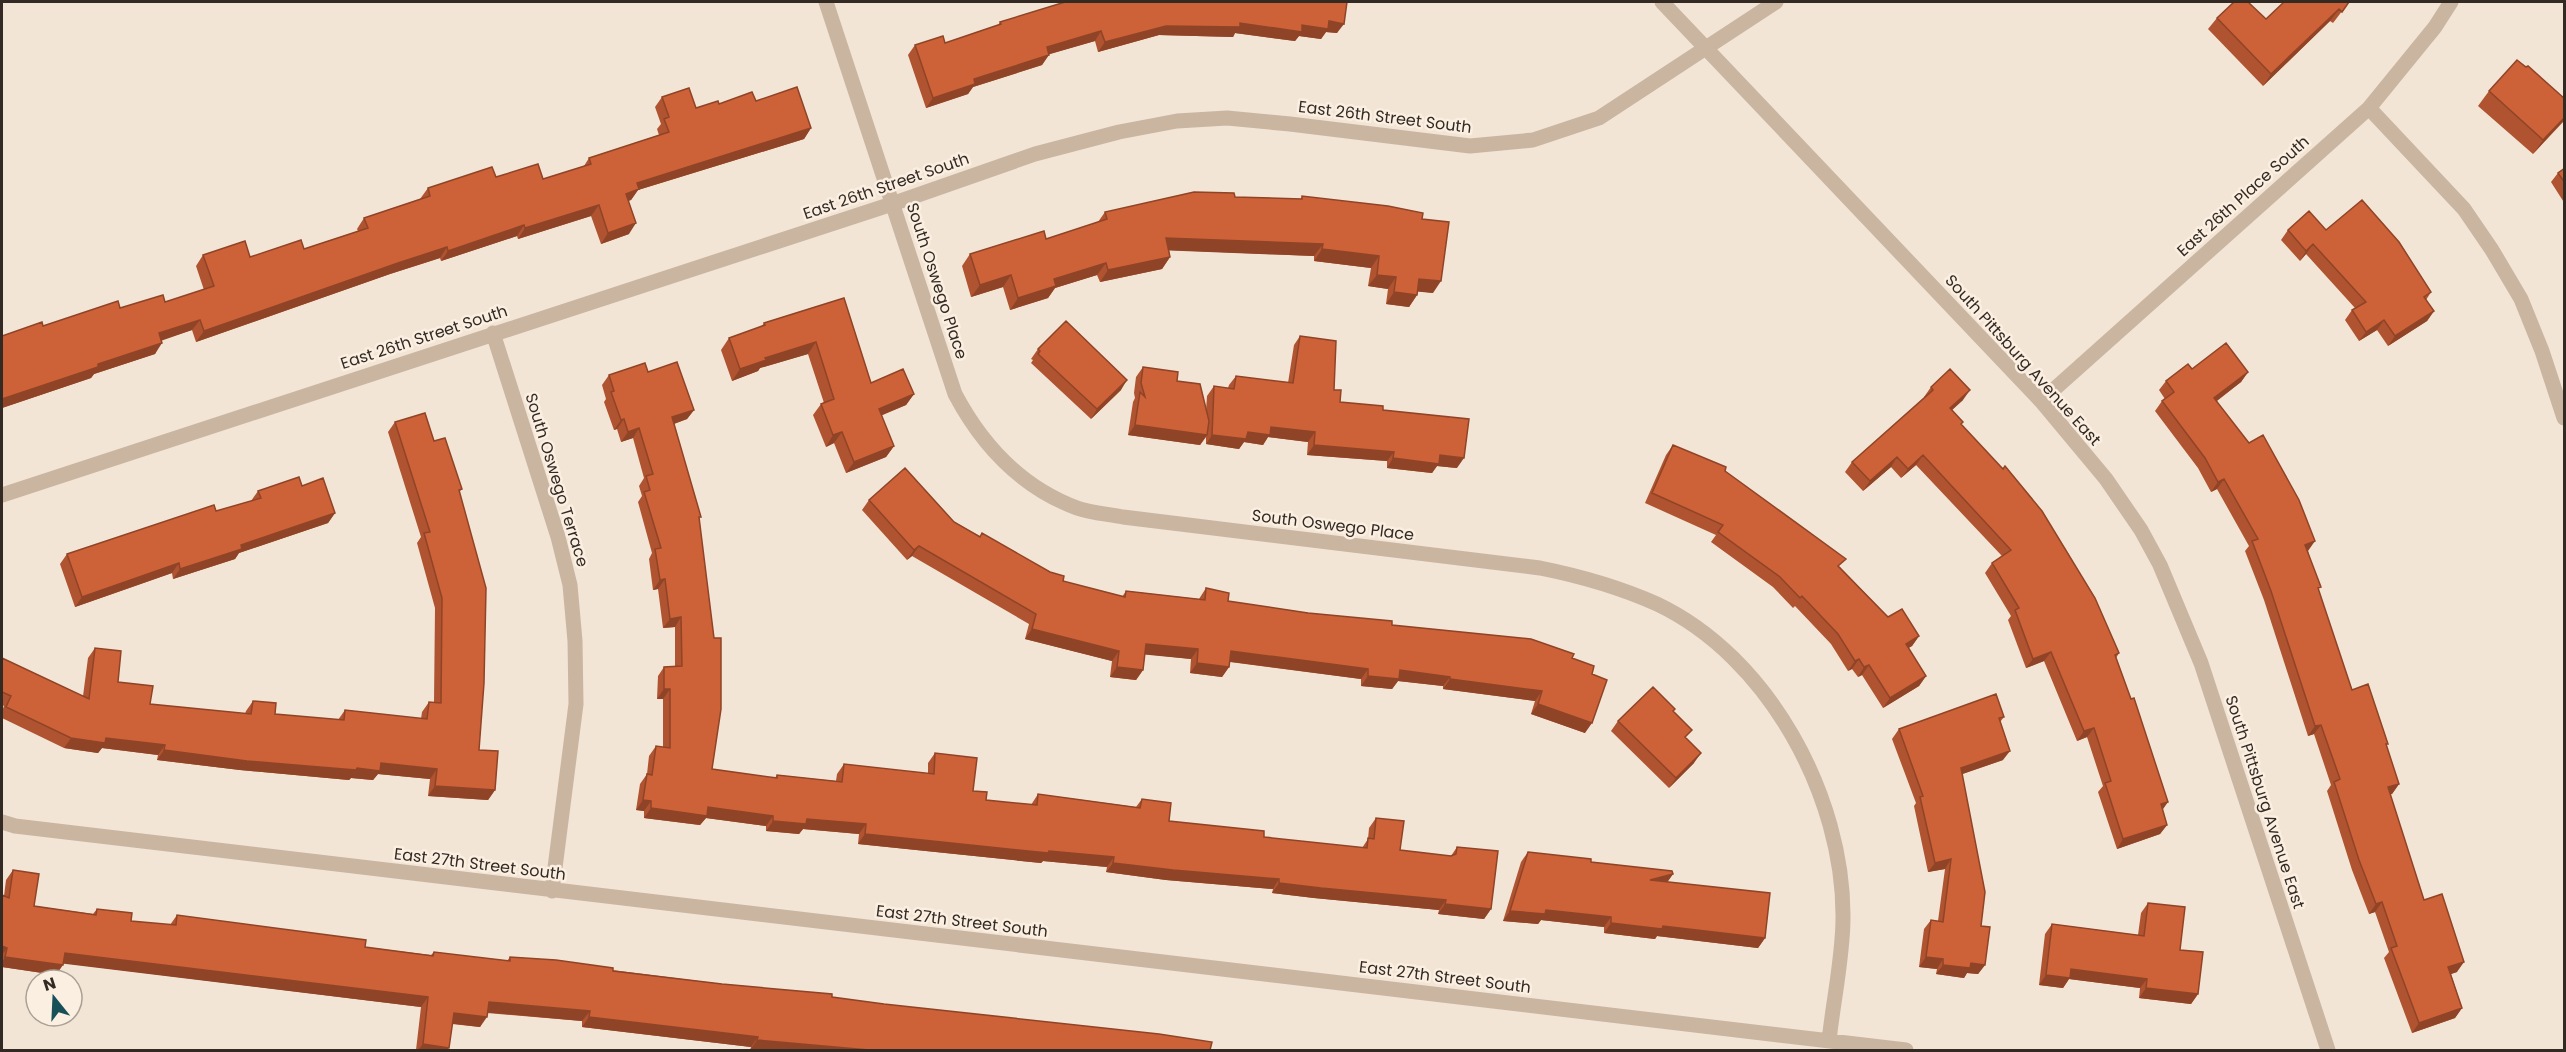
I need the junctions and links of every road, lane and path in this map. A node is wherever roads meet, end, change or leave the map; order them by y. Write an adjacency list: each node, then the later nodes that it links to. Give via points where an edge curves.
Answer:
1 (826, 2): 7 (street, South Oswego Place)
2 (1662, 2): 5 (street, South Pittsburg Avenue East)
3 (1776, 2): 5 (street, East 26th Street South)
4 (2451, 2): 6 (street, East 26th Place South)
5 (1706, 49): 7 (street, East 26th Street South, via 1599,118 1533,140 1470,147 1227,118 1177,121 1035,154); 9 (street, South Pittsburg Avenue East)
6 (2369, 108): 9 (street, East 26th Place South); 10 (street, via 2464,209 2492,250 2521,299)
7 (892, 204): 8 (street, East 26th Street South); 14 (street, South Oswego Place, via 955,394 971,424 992,451 1024,480 1051,496 1078,508 1123,517 1581,576 1658,605 1704,633 1752,678 1783,718 1808,762 1825,809 1839,863 1843,919)
8 (493, 333): 11 (street, East 26th Street South); 13 (street, South Oswego Terrace, via 570,585 576,704)
9 (2041, 401): 16 (street, South Pittsburg Avenue East, via 2124,505 2174,594 2201,663)
10 (2565, 418)
11 (2, 495)
12 (8, 824): 13 (street, East 27th Street South)
13 (552, 891): 14 (street, East 27th Street South)
14 (1829, 1041): 15 (street, East 27th Street South)
15 (1906, 1050)
16 (2328, 1050)

